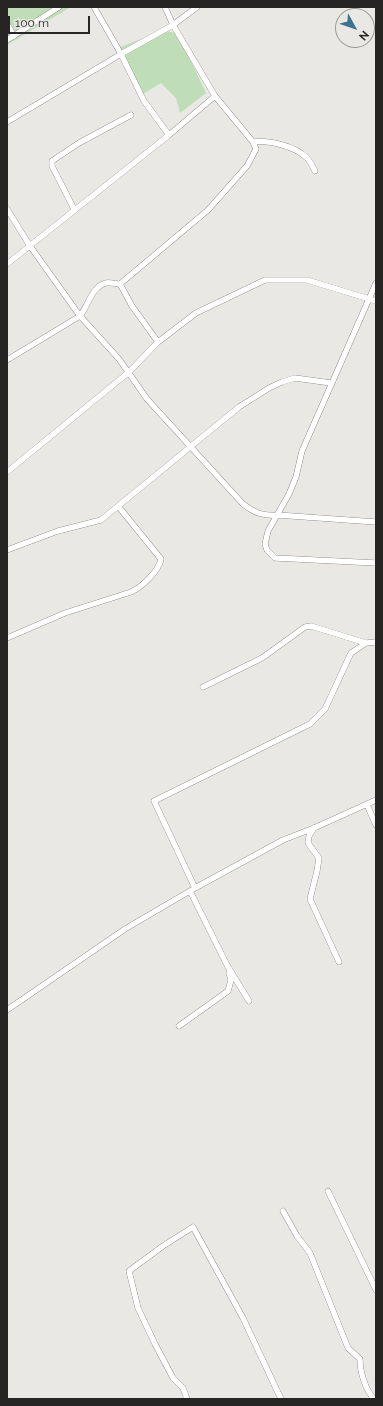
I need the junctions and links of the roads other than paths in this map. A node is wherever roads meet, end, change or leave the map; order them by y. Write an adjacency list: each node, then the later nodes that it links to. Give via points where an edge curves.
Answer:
1 (59, 7): 7 (street)
2 (94, 7): 9 (street)
3 (165, 7): 6 (street)
4 (197, 7): 6 (street)
5 (7, 24): 7 (street)
6 (173, 25): 9 (street); 10 (street)
7 (14, 36): 8 (street)
8 (7, 40)
9 (121, 54): 12 (street); 13 (street, via 144,101)
10 (214, 96): 13 (street); 14 (street)
11 (131, 115): 17 (street, via 52,161 52,166)
12 (7, 122)
13 (169, 135): 17 (street)
14 (253, 142): 15 (street, via 265,141 287,147 306,158); 21 (street, via 256,149 247,166 208,210)
15 (315, 171)
16 (7, 209): 18 (street)
17 (74, 209): 18 (street)
18 (30, 246): 19 (street); 24 (street)
19 (7, 264)
20 (376, 283): 22 (street)
21 (120, 284): 24 (street, via 106,283 98,288); 25 (street, via 132,306)
22 (370, 298): 23 (street); 25 (street, via 307,280 265,280 196,313); 28 (street)
23 (376, 301)
24 (80, 316): 26 (street); 27 (street)
25 (158, 342): 27 (street)
26 (7, 360)
27 (129, 372): 29 (street, via 146,399); 30 (street)
28 (331, 383): 29 (street, via 294,378 282,382 239,407); 32 (street, via 302,451 289,494)
29 (191, 447): 31 (street); 32 (street, via 254,513 264,516)
30 (7, 472)
31 (118, 506): 34 (street, via 101,520 58,531); 36 (street, via 161,559 160,564 137,590 64,613)
32 (276, 515): 33 (street); 35 (street, via 265,544 275,558)
33 (376, 522)
34 (7, 550)
35 (376, 563)
36 (7, 638)
37 (376, 642): 38 (street)
38 (366, 643): 39 (street, via 312,626 305,627 262,658); 44 (street, via 351,653 325,709 310,724 154,800)
39 (203, 687)
40 (376, 800): 41 (street)
41 (367, 805): 42 (street); 43 (street)
42 (376, 825)
43 (314, 828): 44 (street, via 283,840); 45 (street, via 308,843 319,858 310,899)
44 (193, 890): 46 (street); 48 (street, via 125,929)
45 (339, 962)
46 (226, 965): 47 (street); 49 (street, via 231,980 228,991)
47 (249, 1001)
48 (7, 1010)
49 (179, 1026)
50 (328, 1191): 52 (street)
51 (283, 1211): 55 (street, via 310,1253 348,1348 360,1359 360,1368)
52 (376, 1290)
53 (187, 1399): 54 (street, via 183,1388 173,1378 138,1308 129,1271 192,1227 243,1318)
54 (281, 1399)
55 (374, 1399)

